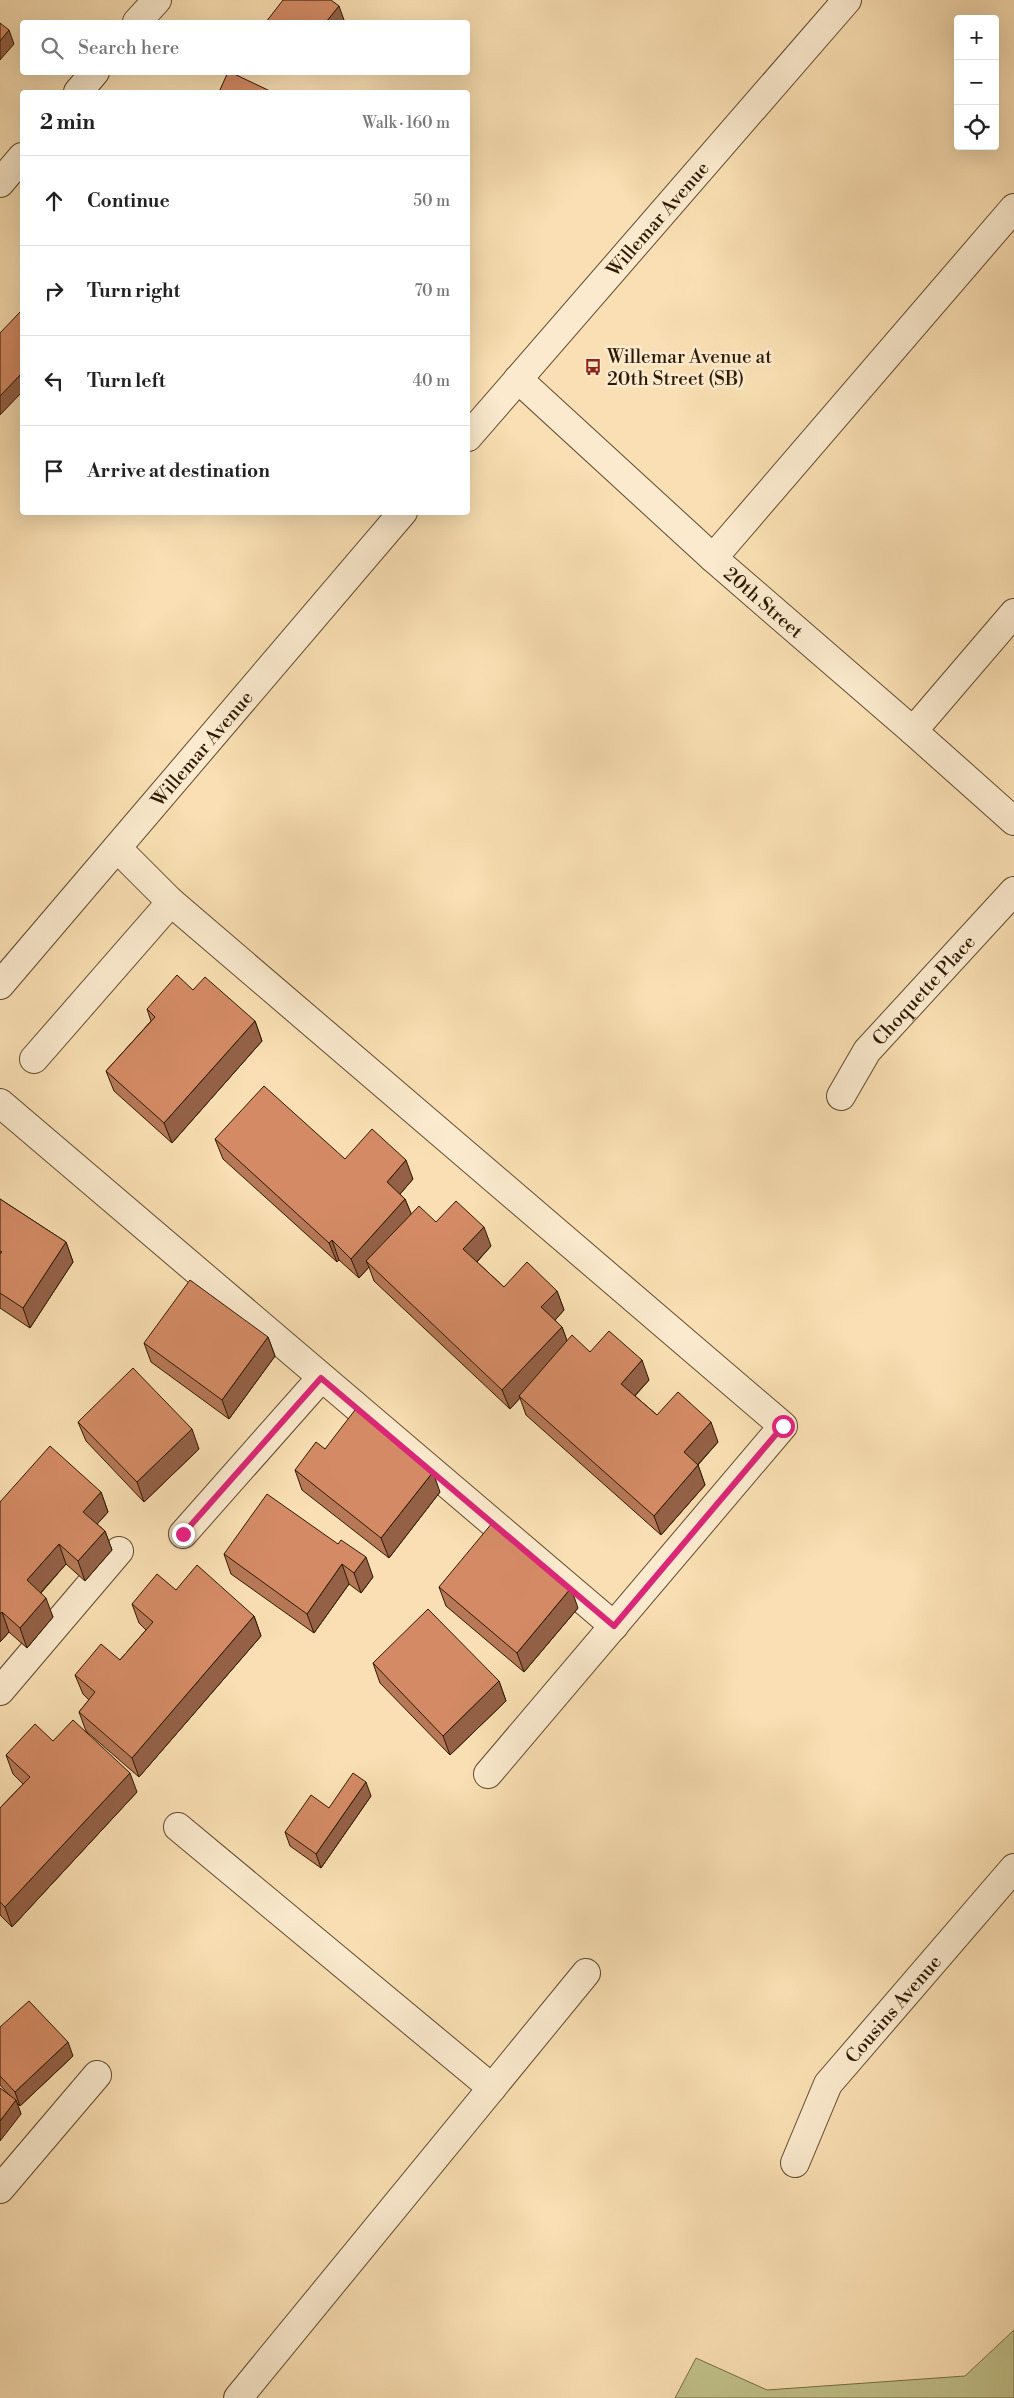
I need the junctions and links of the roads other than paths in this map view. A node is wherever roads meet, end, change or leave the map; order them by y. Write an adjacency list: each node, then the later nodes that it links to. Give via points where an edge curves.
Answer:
1 (157, 0): 3 (street)
2 (847, 0): 9 (street, Willemar Avenue)
3 (139, 20)
4 (92, 75): 5 (street)
5 (80, 90)
6 (20, 159): 7 (street)
7 (0, 183)
8 (1014, 208): 12 (street)
9 (518, 379): 10 (street, Willemar Avenue); 12 (street, 20th Street)
10 (470, 435)
11 (400, 515): 16 (street, Willemar Avenue)
12 (712, 558): 14 (street, 20th Street)
13 (1014, 614): 14 (street)
14 (913, 731): 15 (street, 20th Street)
15 (1014, 821)
16 (116, 848): 18 (street); 19 (street, Willemar Avenue)
17 (1014, 891): 21 (street, Choquette Place, via 867,1051)
18 (171, 902): 20 (street); 26 (street, via 783,1426)
19 (0, 985)
20 (34, 1059)
21 (841, 1096)
22 (0, 1103): 23 (street)
23 (321, 1378): 24 (street); 26 (street)
24 (183, 1534)
25 (119, 1551): 27 (street)
26 (614, 1626): 28 (street)
27 (0, 1691)
28 (488, 1774)
29 (178, 1827): 33 (street)
30 (1014, 1868): 34 (street, Cousins Avenue, via 828,2084)
31 (586, 1973): 33 (street)
32 (97, 2075): 35 (street)
33 (492, 2088): 36 (street)
34 (795, 2163)
35 (0, 2189)
36 (238, 2398)

